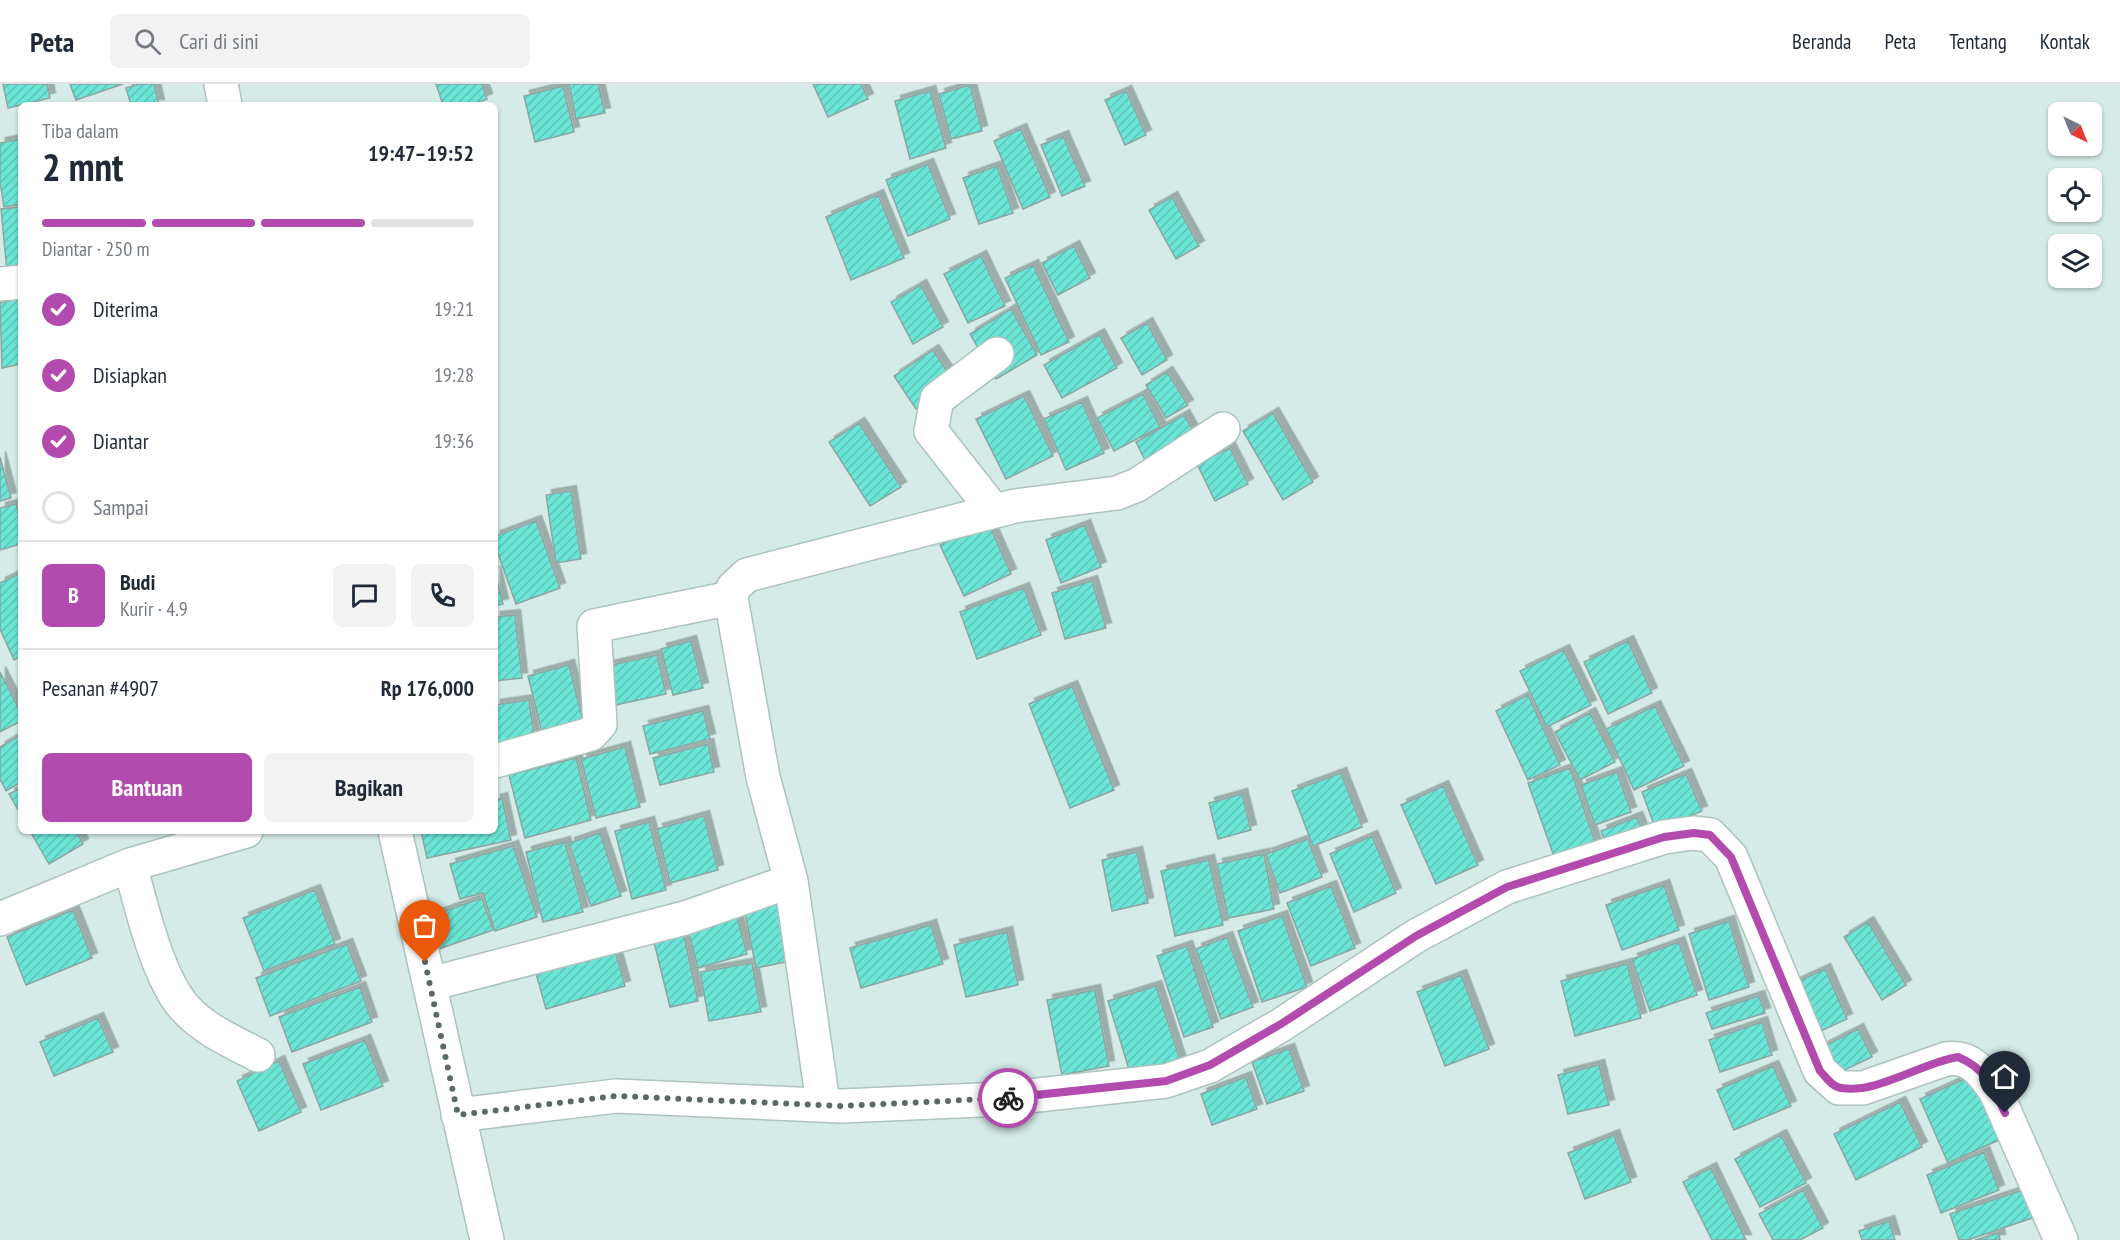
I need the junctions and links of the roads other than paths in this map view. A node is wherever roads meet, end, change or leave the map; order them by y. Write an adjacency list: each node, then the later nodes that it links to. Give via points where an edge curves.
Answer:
1 (220, 84): 2 (street)
2 (224, 102)
3 (18, 282): 4 (street)
4 (0, 284)
5 (997, 354): 7 (street, via 937,399 931,431)
6 (1223, 429): 7 (street, via 1117,493)
7 (994, 511): 8 (street, via 747,575 733,588)
8 (730, 598): 9 (street, via 594,626 600,724 591,734); 13 (street, via 763,777)
9 (498, 759)
10 (236, 834): 12 (street)
11 (396, 834): 15 (street)
12 (130, 865): 14 (street); 16 (street, via 163,969 184,1007 217,1033)
13 (791, 880): 15 (street, via 685,918); 17 (street)
14 (0, 919)
15 (430, 984): 18 (street)
16 (258, 1055)
17 (823, 1103): 18 (street, via 616,1096); 20 (street, via 842,1106 1002,1098 1166,1081 1210,1065 1416,936 1507,887 1664,837 1694,833 1710,835 1731,857 1820,1071 1839,1088 1863,1088 1946,1059 1958,1057 1970,1062 1983,1072 1996,1092)
18 (458, 1115): 19 (street)
19 (487, 1240)
20 (2061, 1240)

